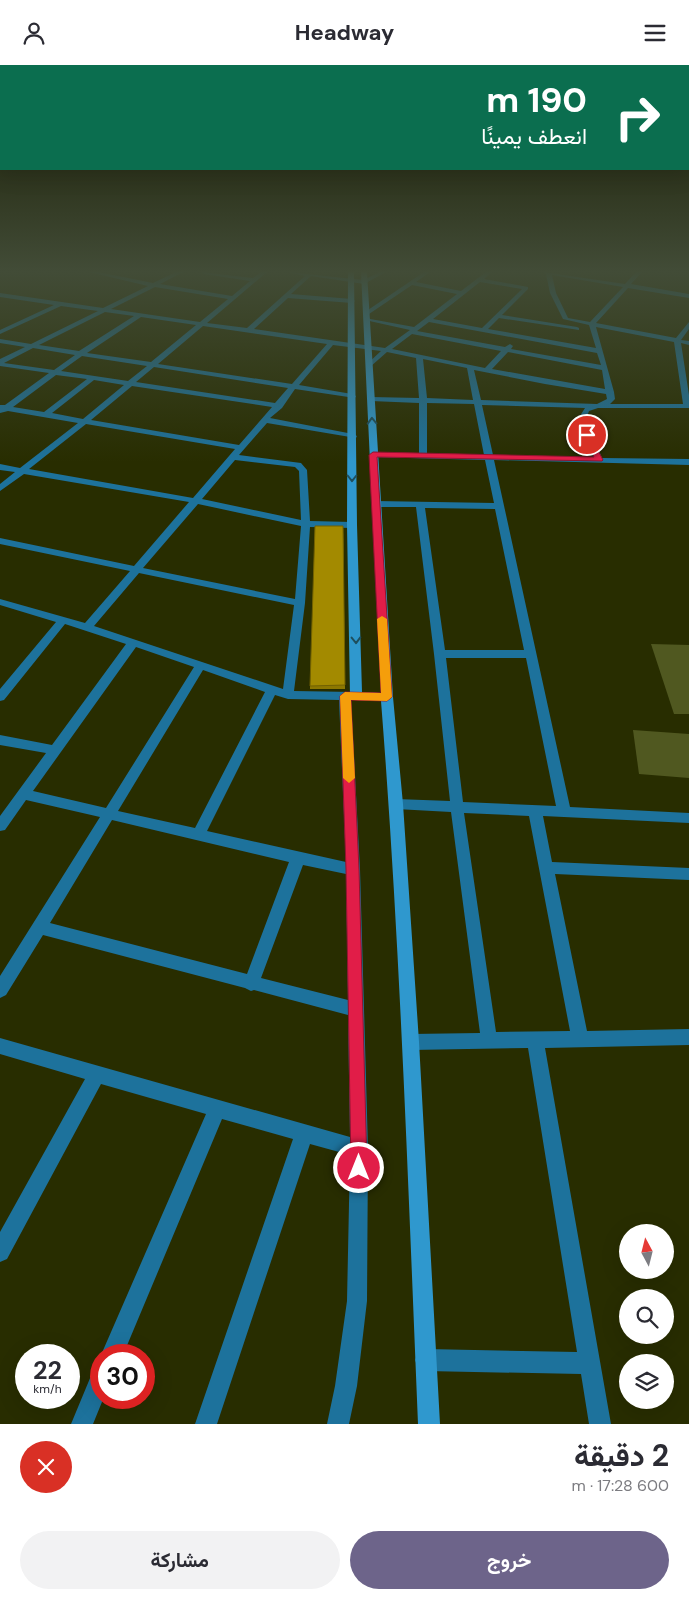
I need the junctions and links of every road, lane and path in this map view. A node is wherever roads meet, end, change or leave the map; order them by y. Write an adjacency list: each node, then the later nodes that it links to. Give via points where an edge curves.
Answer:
1 (55, 335): 19 (street)
2 (108, 335): 24 (street)
3 (188, 335): 27 (street)
4 (287, 335): 16 (street)
5 (350, 335): 18 (main road)
6 (368, 335): 20 (main road)
7 (406, 335): 21 (street)
8 (434, 335): 22 (street)
9 (511, 335): 13 (street)
10 (595, 335): 23 (street)
11 (648, 335): 15 (street)
12 (680, 335): 15 (street)
13 (519, 337): 22 (street); 23 (street)
14 (0, 341): 19 (street)
15 (676, 341): 17 (street); 43 (street)
16 (332, 342): 18 (street); 35 (street)
17 (689, 343)
18 (350, 344): 20 (street); 37 (main road)
19 (34, 346): 24 (street); 26 (street)
20 (368, 347): 21 (street); 28 (main road)
21 (386, 350): 25 (street); 28 (street)
22 (506, 350): 30 (street); 31 (street)
23 (600, 351): 30 (street)
24 (80, 354): 27 (street); 32 (street)
25 (419, 357): 29 (street); 39 (street)
26 (0, 363): 32 (street)
27 (152, 365): 34 (street); 35 (street)
28 (370, 365): 38 (main road)
29 (470, 367): 31 (street); 40 (street)
30 (605, 368): 36 (street)
31 (487, 370): 36 (street)
32 (54, 372): 33 (street); 44 (street)
33 (93, 378): 34 (street); 45 (street)
34 (130, 384): 41 (street); 47 (street)
35 (296, 386): 37 (street); 41 (street)
36 (610, 392): 42 (street, via 611,399)
37 (352, 396): 48 (main road)
38 (371, 399): 39 (street); 50 (main road, one-way to 38)
39 (423, 399): 40 (street); 51 (street)
40 (476, 402): 42 (street); 53 (street)
41 (279, 406): 46 (street)
42 (601, 406): 43 (street); 54 (street, via 586,410 582,419)
43 (688, 406)
44 (2, 409): 45 (street)
45 (45, 415): 47 (street)
46 (266, 420): 48 (street); 49 (street)
47 (85, 421): 49 (street); 57 (street)
48 (353, 436): 64 (main road, one-way to 64)
49 (241, 448): 52 (street)
50 (373, 455): 51 (street); 60 (main road)
51 (423, 455): 53 (street)
52 (235, 457): 59 (street); 63 (street, via 301,467)
53 (490, 457): 54 (street); 62 (street)
54 (599, 460): 55 (street)
55 (689, 462)
56 (0, 467): 57 (street)
57 (21, 471): 58 (street); 59 (street)
58 (0, 488)
59 (196, 501): 63 (street); 66 (street)
60 (376, 504): 61 (street); 79 (main road)
61 (420, 505): 62 (street); 72 (street)
62 (500, 506): 73 (street)
63 (306, 524): 64 (street); 68 (street)
64 (352, 525): 77 (main road, one-way to 77)
65 (0, 541): 66 (street)
66 (138, 569): 68 (street); 70 (street)
67 (0, 602): 69 (street)
68 (300, 603): 76 (street)
69 (63, 620): 70 (street); 78 (street)
70 (87, 627): 71 (street)
71 (134, 643): 74 (street); 81 (street)
72 (440, 654): 73 (street); 84 (street)
73 (530, 654): 86 (street)
74 (201, 665): 75 (street); 87 (street)
75 (272, 690): 76 (street); 90 (street)
76 (288, 695): 77 (street)
77 (351, 696): 79 (main road); 93 (street)
78 (0, 697)
79 (387, 697): 83 (main road)
80 (0, 740): 81 (street)
81 (54, 751): 82 (street)
82 (24, 794): 87 (street); 89 (street)
83 (396, 804): 84 (street); 104 (main road)
84 (458, 807): 85 (street); 103 (street)
85 (535, 811): 86 (street); 92 (street)
86 (564, 812): 88 (street)
87 (110, 813): 90 (street); 95 (street)
88 (689, 818)
89 (0, 826)
90 (198, 835): 91 (street)
91 (298, 858): 93 (street); 97 (street)
92 (546, 868): 94 (street); 101 (street)
93 (353, 869): 99 (street)
94 (689, 874)
95 (39, 927): 96 (street); 97 (street)
96 (6, 971): 98 (street)
97 (251, 984): 99 (street)
98 (0, 990)
99 (357, 1010): 109 (street)
100 (689, 1037): 101 (street)
101 (580, 1038): 102 (street)
102 (535, 1039): 103 (street); 113 (street)
103 (489, 1040): 104 (street)
104 (411, 1042): 112 (main road)
105 (0, 1047): 106 (street)
106 (97, 1075): 107 (street); 110 (street)
107 (217, 1109): 108 (street); 111 (street)
108 (304, 1134): 109 (street); 116 (street)
109 (359, 1149): 117 (street, via 357,1301)
110 (0, 1252)
111 (117, 1344)
112 (426, 1360): 113 (street); 118 (main road)
113 (589, 1363): 119 (street)
114 (90, 1405): 115 (street)
115 (82, 1424)
116 (206, 1424)
117 (338, 1424)
118 (429, 1424)
119 (600, 1424)

